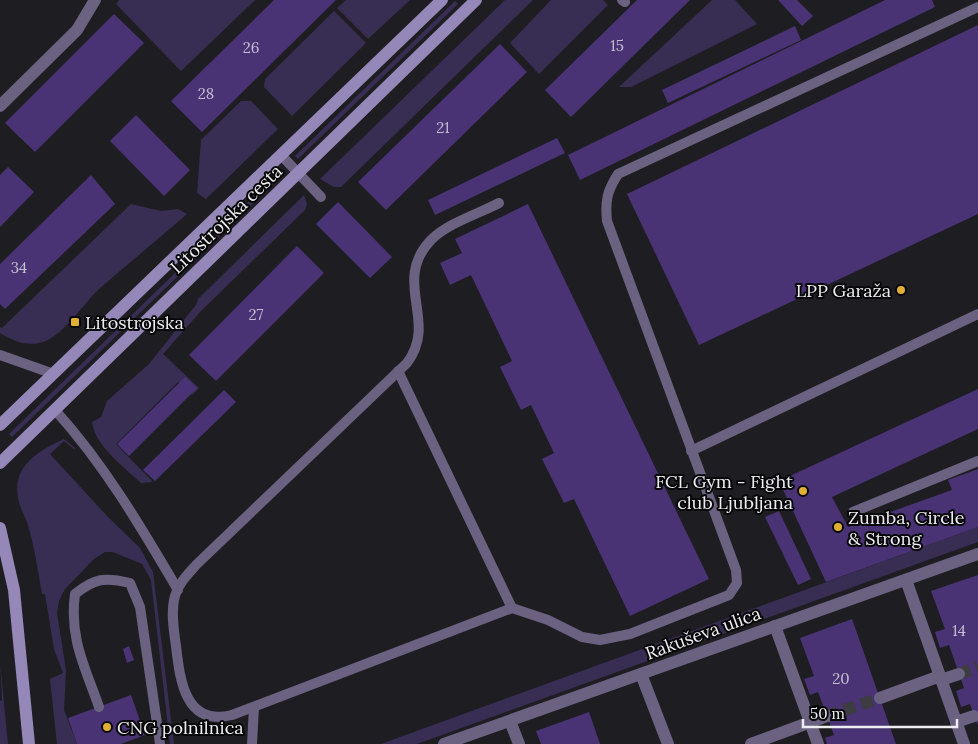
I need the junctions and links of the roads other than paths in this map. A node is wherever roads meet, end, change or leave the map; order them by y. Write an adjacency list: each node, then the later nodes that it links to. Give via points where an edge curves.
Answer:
1 (95, 0): 5 (street, via 76,30)
2 (442, 0): 6 (main road, Litostrojska cesta)
3 (476, 0): 7 (main road, Litostrojska cesta)
4 (978, 7): 16 (lane, via 618,174 609,187 605,201 607,221)
5 (0, 106)
6 (281, 155): 7 (lane); 13 (main road, Litostrojska cesta)
7 (298, 173): 8 (lane); 14 (main road, Litostrojska cesta)
8 (321, 197)
9 (499, 203): 12 (lane, via 449,228 432,240 419,258 413,279 419,335 412,356)
10 (978, 314): 16 (lane)
11 (0, 355): 13 (lane)
12 (398, 372): 23 (lane, via 197,564); 24 (lane)
13 (51, 373): 15 (main road, Litostrojska cesta)
14 (55, 410): 18 (main road, Litostrojska cesta); 23 (lane, via 89,449)
15 (0, 425)
16 (691, 451): 24 (lane, via 736,570 737,583 729,595 620,638 600,640 582,637 548,620)
17 (978, 461): 19 (lane)
18 (0, 463)
19 (853, 512)
20 (0, 528): 37 (main road, via 14,590)
21 (978, 554): 22 (street, Rakuševa ulica)
22 (906, 580): 25 (street, Rakuševa ulica); 28 (street)
23 (178, 590): 31 (lane, via 173,618 179,673 189,700 195,708 212,717 222,718)
24 (512, 608): 31 (lane)
25 (775, 626): 26 (street, Rakuševa ulica); 35 (street, Rakuševa ulica)
26 (641, 674): 34 (street, Rakuševa ulica); 42 (street, Rakuševa ulica)
27 (959, 674): 28 (street)
28 (941, 678): 29 (street); 36 (street)
29 (880, 698)
30 (99, 707): 38 (lane, via 74,638 72,613 74,594 90,582 111,578 130,583 140,607)
31 (254, 707): 39 (lane)
32 (827, 716): 35 (street)
33 (974, 716): 36 (street)
34 (510, 720): 40 (street, Rakuševa ulica); 41 (street)
35 (810, 722): 43 (street); 44 (street, Rakuševa ulica)
36 (956, 722): 45 (street)
37 (29, 744)
38 (160, 744)
39 (252, 744)
40 (444, 744)
41 (519, 744)
42 (668, 744)
43 (751, 744)
44 (818, 744)
45 (964, 744)

